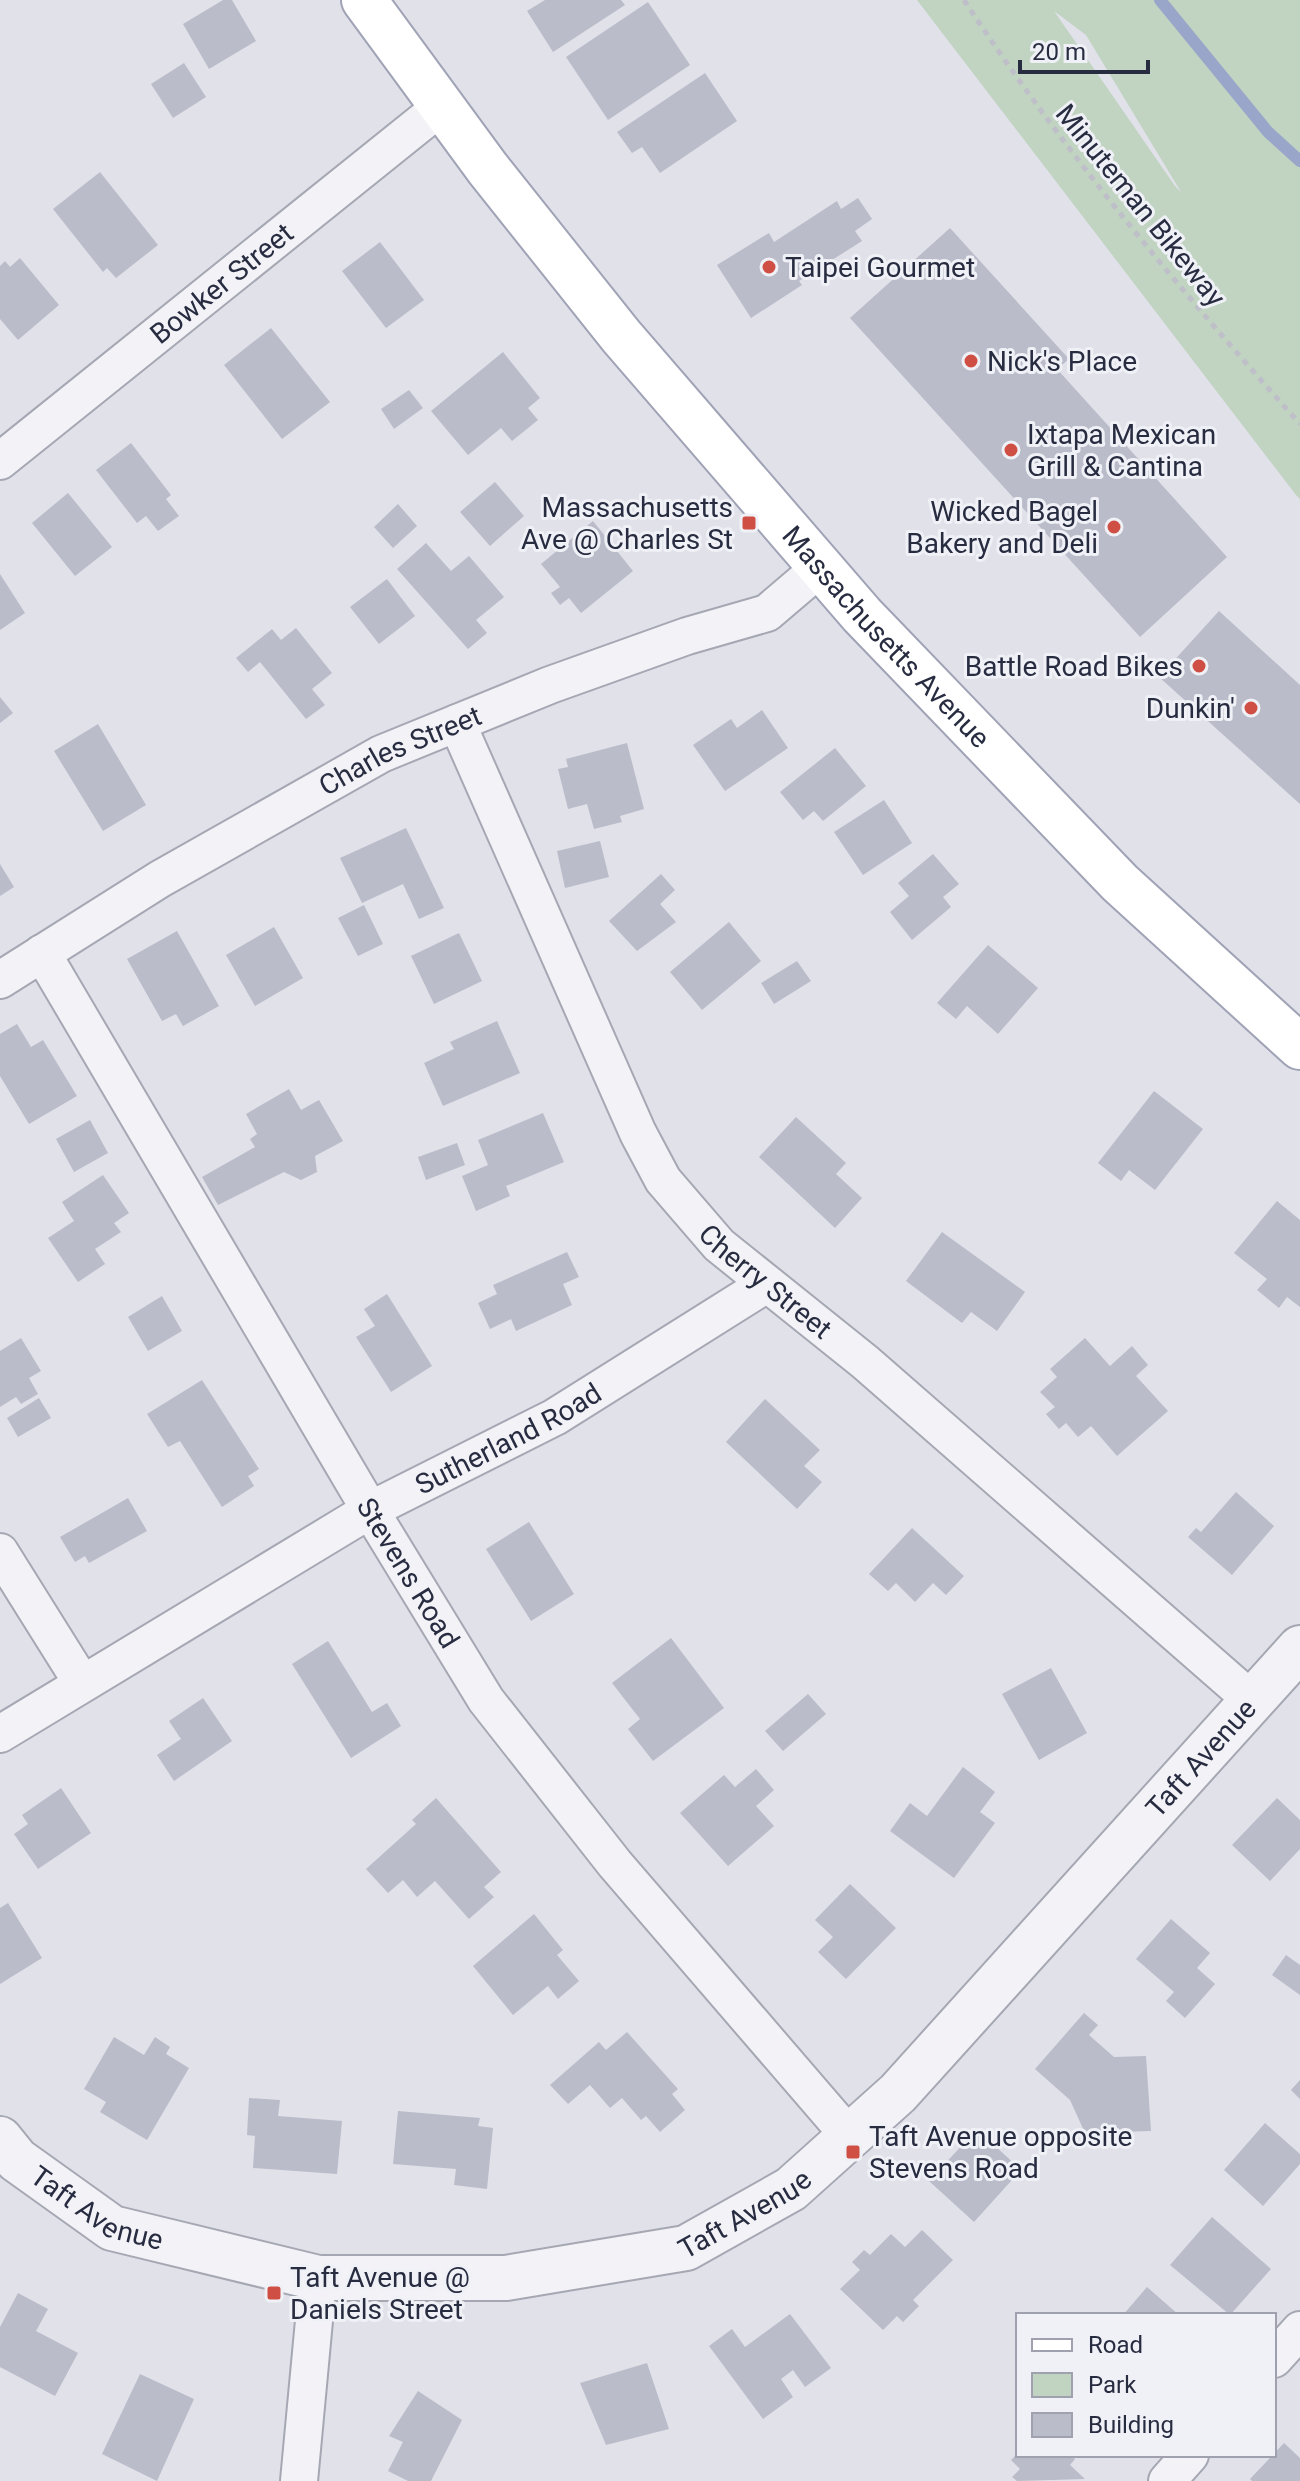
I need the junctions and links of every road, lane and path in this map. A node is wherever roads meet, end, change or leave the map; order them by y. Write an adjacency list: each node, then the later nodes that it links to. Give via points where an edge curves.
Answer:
1 (364, 0): 3 (main road, Massachusetts Avenue)
2 (964, 0): 4 (path, Minuteman Bikeway, via 1097,189)
3 (442, 106): 5 (street, Bowker Street); 6 (main road, Massachusetts Avenue, via 621,336)
4 (1300, 424)
5 (0, 461)
6 (821, 567): 7 (street, Charles Street, via 767,613 687,636); 10 (main road, Massachusetts Avenue, via 1030,794 1188,949)
7 (457, 723): 8 (street, Charles Street, via 381,754 160,879); 11 (street, Cherry Street, via 650,1157 689,1214)
8 (42, 953): 9 (street, Charles Street); 12 (street, Stevens Road)
9 (0, 980)
10 (1300, 1047)
11 (765, 1285): 12 (street, Sutherland Road, via 555,1417); 16 (street, Cherry Street, via 856,1354)
12 (370, 1510): 15 (street, Sutherland Road); 18 (street, Stevens Road, via 486,1700 615,1864)
13 (0, 1552): 15 (street)
14 (1300, 1648): 16 (street, Taft Avenue)
15 (82, 1683): 17 (street, Sutherland Road)
16 (1254, 1702): 18 (street, Taft Avenue)
17 (0, 1734)
18 (851, 2138): 20 (street, Taft Avenue, via 791,2189 686,2248 506,2278)
19 (0, 2139): 20 (street, Taft Avenue, via 17,2160 112,2228)
20 (318, 2278): 24 (street)
21 (1300, 2330): 22 (street)
22 (1276, 2357)
23 (1188, 2457): 25 (street)
24 (299, 2481)
25 (1167, 2481)

